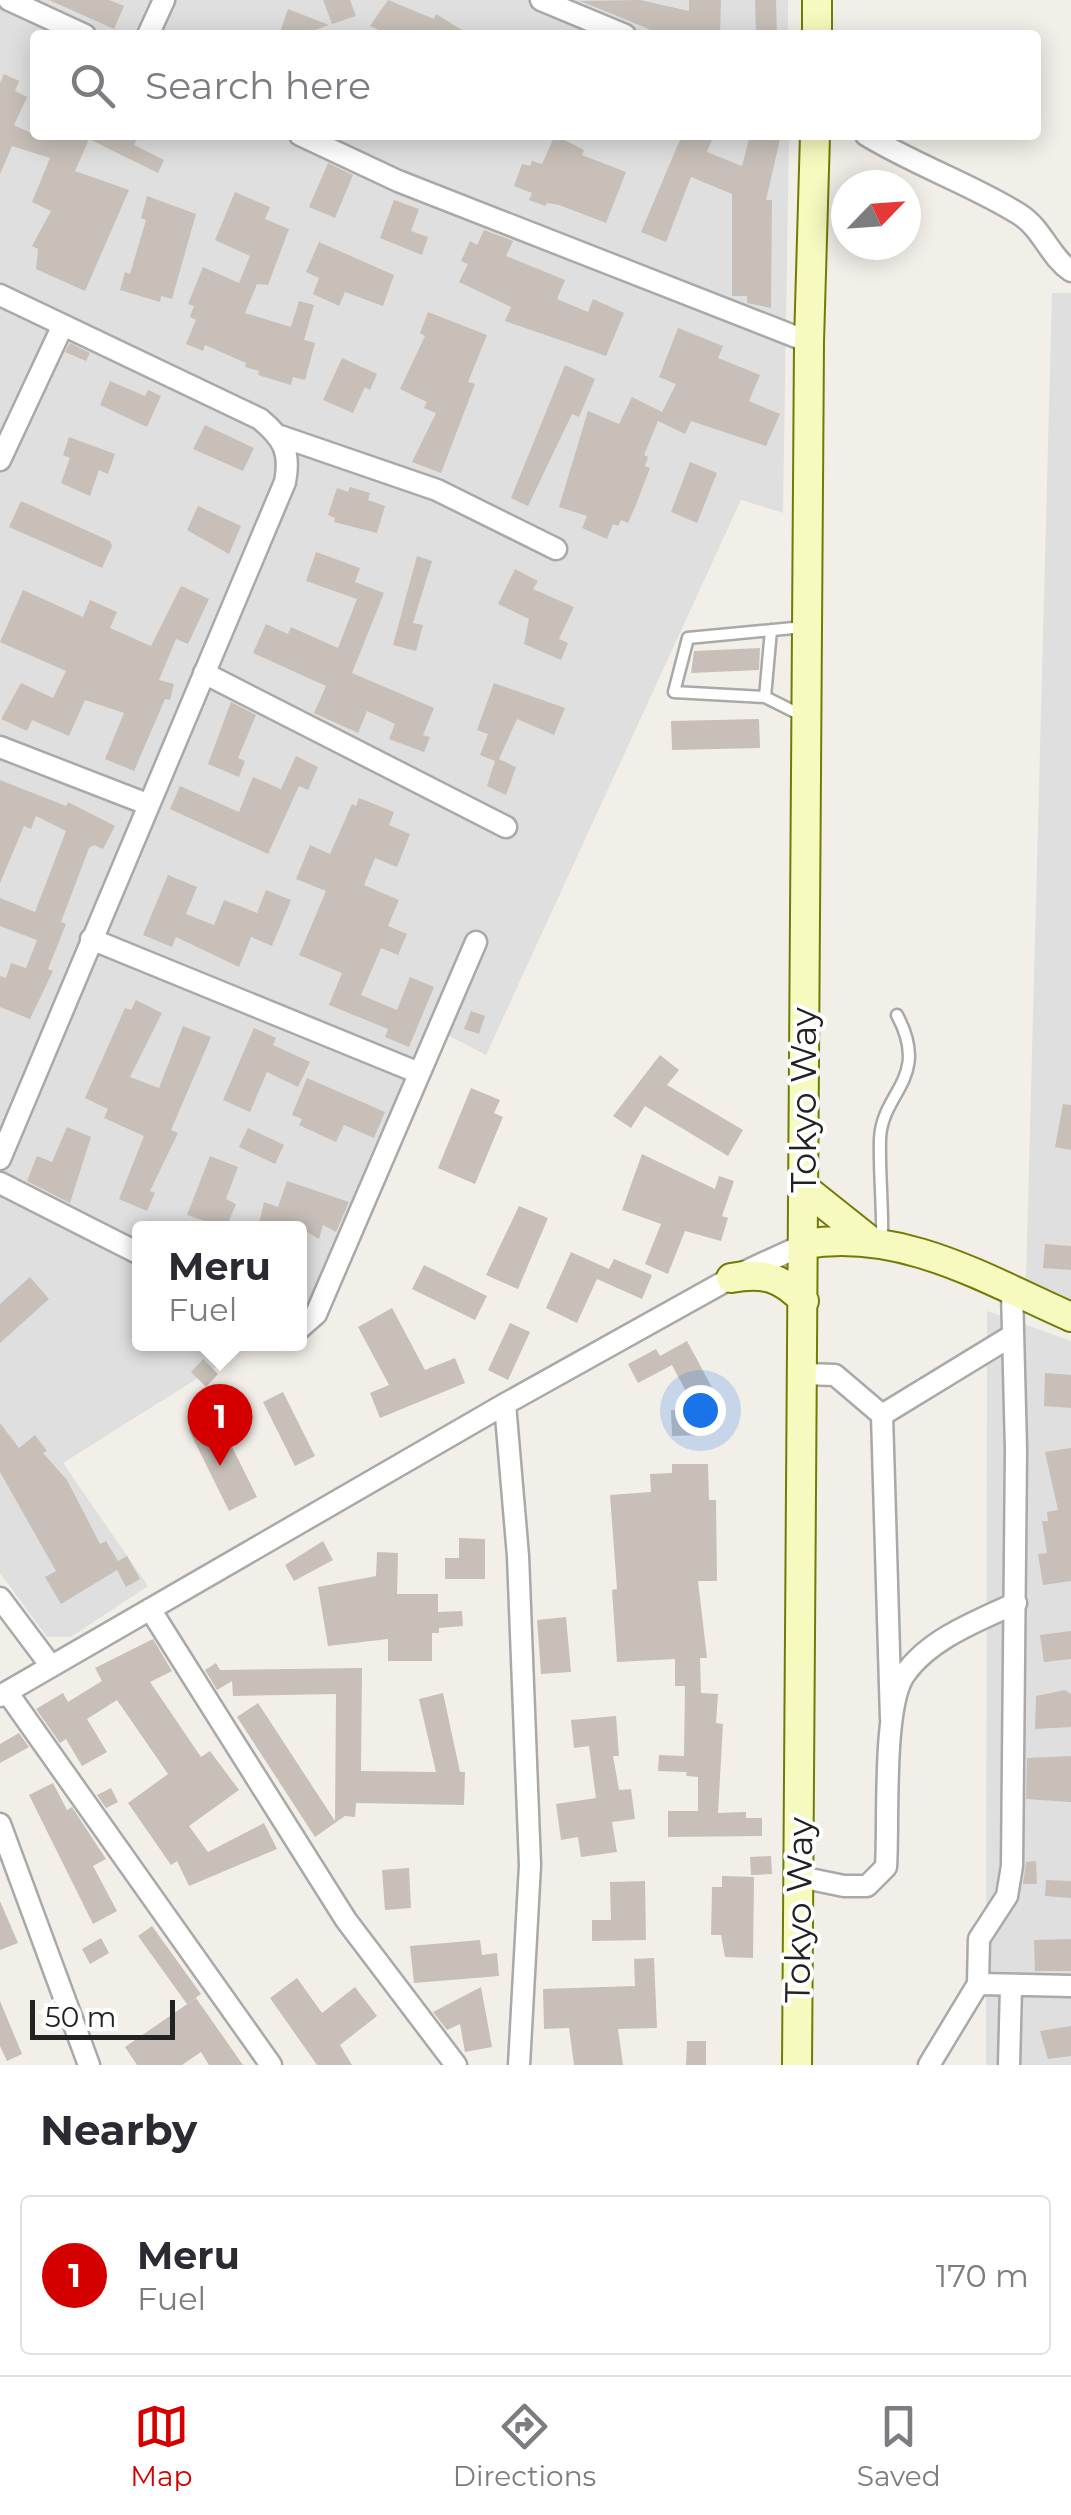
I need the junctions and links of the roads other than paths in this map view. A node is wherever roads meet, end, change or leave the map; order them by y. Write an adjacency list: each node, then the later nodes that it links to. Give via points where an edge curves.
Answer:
1 (9, 0): 5 (street)
2 (164, 0): 6 (street)
3 (541, 0): 7 (street)
4 (817, 0): 8 (main road)
5 (74, 30)
6 (150, 30)
7 (612, 30)
8 (817, 30)
9 (311, 140): 15 (street, via 398,181)
10 (815, 140): 15 (main road, Tokyo Way)
11 (874, 140): 12 (street, via 1021,215)
12 (1071, 271)
13 (0, 295): 14 (street)
14 (62, 325): 16 (street, via 260,419); 17 (street)
15 (810, 342): 19 (main road, Tokyo Way)
16 (280, 436): 18 (street, via 437,490); 21 (street, via 289,460 285,482)
17 (0, 460)
18 (556, 550)
19 (807, 626): 20 (lane); 23 (main road, Tokyo Way)
20 (771, 630): 22 (lane); 22 (lane, via 688,638 674,692)
21 (204, 673): 25 (street); 26 (street)
22 (766, 698): 23 (lane)
23 (806, 718): 33 (main road, Tokyo Way)
24 (0, 747): 25 (street)
25 (148, 804): 27 (street)
26 (506, 827)
27 (91, 939): 30 (street); 31 (street)
28 (476, 942): 30 (street)
29 (897, 1015): 34 (lane, via 909,1071 880,1137)
30 (419, 1072): 42 (street)
31 (0, 1159)
32 (0, 1183): 36 (street)
33 (804, 1188): 34 (main road); 35 (main road, Tokyo Way)
34 (875, 1241): 35 (main road); 37 (main road, via 846,1246); 39 (main road, via 912,1248)
35 (805, 1244): 37 (main road, Tokyo Way); 38 (street)
36 (132, 1250)
37 (805, 1273): 40 (main road, Tokyo Way)
38 (732, 1278): 40 (main road, via 758,1273 785,1281); 45 (street)
39 (1012, 1291): 41 (main road); 43 (street)
40 (804, 1301): 44 (main road, Tokyo Way)
41 (1071, 1317)
42 (307, 1322)
43 (1013, 1336): 46 (street); 48 (street)
44 (804, 1374): 46 (street, via 835,1375); 54 (main road, Tokyo Way)
45 (504, 1404): 49 (street); 61 (street, via 518,1556 530,1865)
46 (882, 1415): 52 (street)
47 (0, 1598): 50 (street)
48 (1016, 1602): 52 (street, via 952,1633 904,1674); 55 (street, via 1012,1866 1007,1896 979,1939)
49 (150, 1610): 50 (street); 60 (street, via 346,1920)
50 (51, 1666): 51 (street)
51 (4, 1694): 59 (street)
52 (891, 1719): 54 (street, via 886,1867 867,1886)
53 (0, 1824): 58 (street)
54 (800, 1877): 62 (main road, Tokyo Way)
55 (978, 1984): 56 (street); 63 (street)
56 (1011, 1986): 57 (street); 64 (street)
57 (1071, 1986)
58 (90, 2065)
59 (271, 2065)
60 (456, 2065)
61 (519, 2065)
62 (797, 2065)
63 (929, 2065)
64 (1009, 2065)

